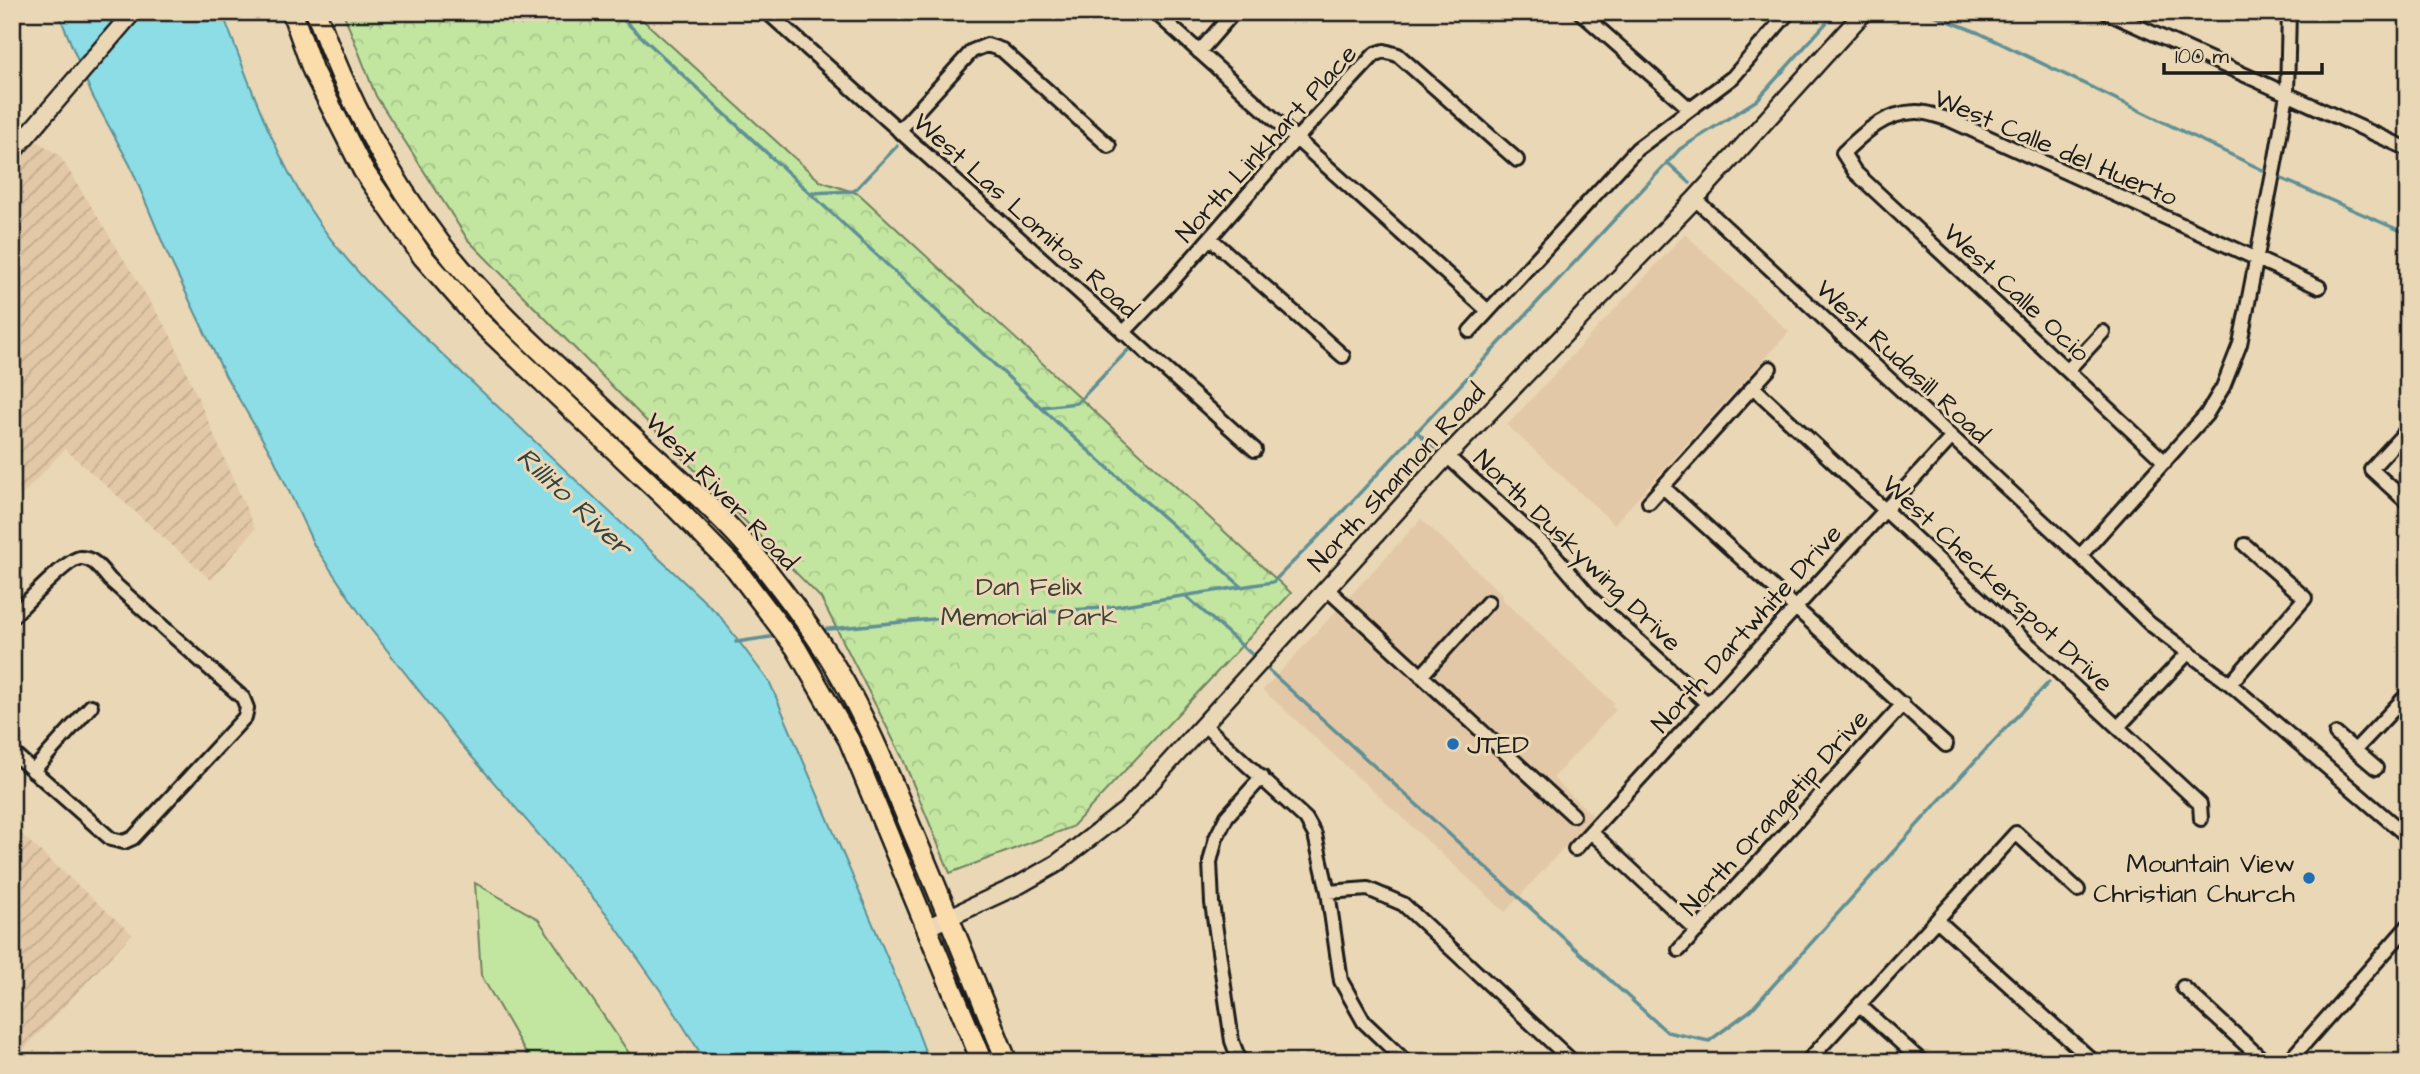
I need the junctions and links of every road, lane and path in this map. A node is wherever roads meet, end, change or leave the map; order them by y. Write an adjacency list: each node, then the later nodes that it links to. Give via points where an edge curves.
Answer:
1 (133, 12): 19 (street)
2 (292, 12): 24 (main road, West River Road, via 313,71 351,148)
3 (316, 12): 23 (main road, West River Road, via 352,102)
4 (767, 12): 15 (street, West Las Lomitos Road)
5 (1155, 12): 12 (street)
6 (1234, 12): 12 (street)
7 (1580, 12): 14 (street)
8 (1864, 12): 22 (street, North Shannon Road)
9 (2106, 12): 13 (street)
10 (2290, 12): 13 (street)
11 (1781, 15): 14 (street, via 1733,77)
12 (1199, 52): 16 (street)
13 (2287, 94): 18 (street); 26 (street)
14 (1690, 109): 28 (street, via 1637,149)
15 (899, 131): 17 (street, via 983,41 1002,50); 31 (street, West Las Lomitos Road)
16 (1296, 139): 21 (street, North Linkhart Place, via 1385,46); 25 (street, North Linkhart Place); 28 (street)
17 (1110, 146)
18 (2408, 149)
19 (12, 153)
20 (1843, 153): 26 (street, West Calle del Huerto, via 1889,117 1917,111 1948,119); 34 (street, West Calle Ocio, via 1855,172)
21 (1517, 160)
22 (1695, 199): 37 (street, West Rudasill Road); 39 (street, North Shannon Road)
23 (423, 219): 24 (main road); 74 (main road, West River Road, via 495,304 755,555 799,612 872,735)
24 (403, 232): 77 (main road, West River Road, via 451,292 676,508 736,569 772,614 849,740)
25 (1210, 238): 31 (street, North Linkhart Place); 32 (street)
26 (2257, 260): 27 (street, West Calle del Huerto); 40 (street, via 2240,344 2224,387)
27 (2319, 287)
28 (1488, 311): 29 (street)
29 (1470, 331)
30 (2103, 332): 34 (street)
31 (1123, 333): 38 (street, West Las Lomitos Road)
32 (1343, 356)
33 (1770, 368): 35 (street)
34 (2068, 370): 40 (street, West Calle Ocio)
35 (1754, 387): 41 (street); 44 (street, West Checkerspot Drive)
36 (2408, 429): 43 (street, via 2371,469)
37 (1952, 437): 44 (street, North Dartwhite Drive); 46 (street, West Rudasill Road)
38 (1255, 450)
39 (1447, 456): 47 (street, North Shannon Road); 55 (street, North Duskywing Drive, via 1551,551 1593,600)
40 (2165, 462): 46 (street)
41 (1663, 487): 42 (street); 49 (street)
42 (1649, 502)
43 (2408, 503)
44 (1885, 508): 49 (street, North Dartwhite Drive); 59 (street, West Checkerspot Drive)
45 (2245, 545): 53 (street, via 2305,597)
46 (2080, 556): 51 (street, West Rudasill Road, via 2150,623)
47 (1327, 589): 52 (street); 58 (street, North Shannon Road)
48 (1488, 602): 52 (street)
49 (1795, 607): 55 (street, North Dartwhite Drive); 56 (street)
50 (12, 617): 65 (street, via 83,554 251,707 121,846)
51 (2189, 652): 53 (street, West Rudasill Road); 59 (street)
52 (1421, 676): 67 (street)
53 (2230, 684): 70 (street, West Rudasill Road)
54 (2408, 694): 62 (street)
55 (1709, 704): 69 (street, North Dartwhite Drive)
56 (1903, 704): 61 (street); 78 (street, North Orangetip Drive)
57 (91, 706): 65 (street)
58 (1204, 725): 66 (street); 74 (street, North Shannon Road, via 1125,810 1056,864)
59 (2118, 727): 68 (street, West Checkerspot Drive, via 2200,804)
60 (2336, 734): 62 (street)
61 (1947, 745)
62 (2355, 750): 64 (street)
63 (12, 752): 65 (street)
64 (2376, 768)
65 (33, 771)
66 (1262, 777): 73 (street, via 1311,827); 85 (street, via 1227,816 1210,862 1232,1041)
67 (1573, 816)
68 (2201, 819)
69 (1591, 832): 71 (street, North Dartwhite Drive); 78 (street)
70 (2408, 837)
71 (1575, 849)
72 (2078, 890): 75 (street, via 2016,833)
73 (1328, 892): 86 (street, via 1341,982 1364,1022); 87 (street, via 1368,888 1403,904)
74 (949, 917): 77 (street, North Shannon Road); 84 (main road, West River Road)
75 (1937, 920): 81 (street); 89 (street)
76 (2408, 926): 91 (street)
77 (928, 927): 83 (main road, West River Road)
78 (1697, 930): 79 (street, North Orangetip Drive)
79 (1679, 950)
80 (2183, 986): 90 (street)
81 (1859, 1005): 82 (street); 88 (street)
82 (1921, 1061)
83 (982, 1062)
84 (1007, 1062)
85 (1240, 1062)
86 (1406, 1062)
87 (1573, 1062)
88 (1807, 1062)
89 (2094, 1062)
90 (2265, 1062)
91 (2288, 1062)

